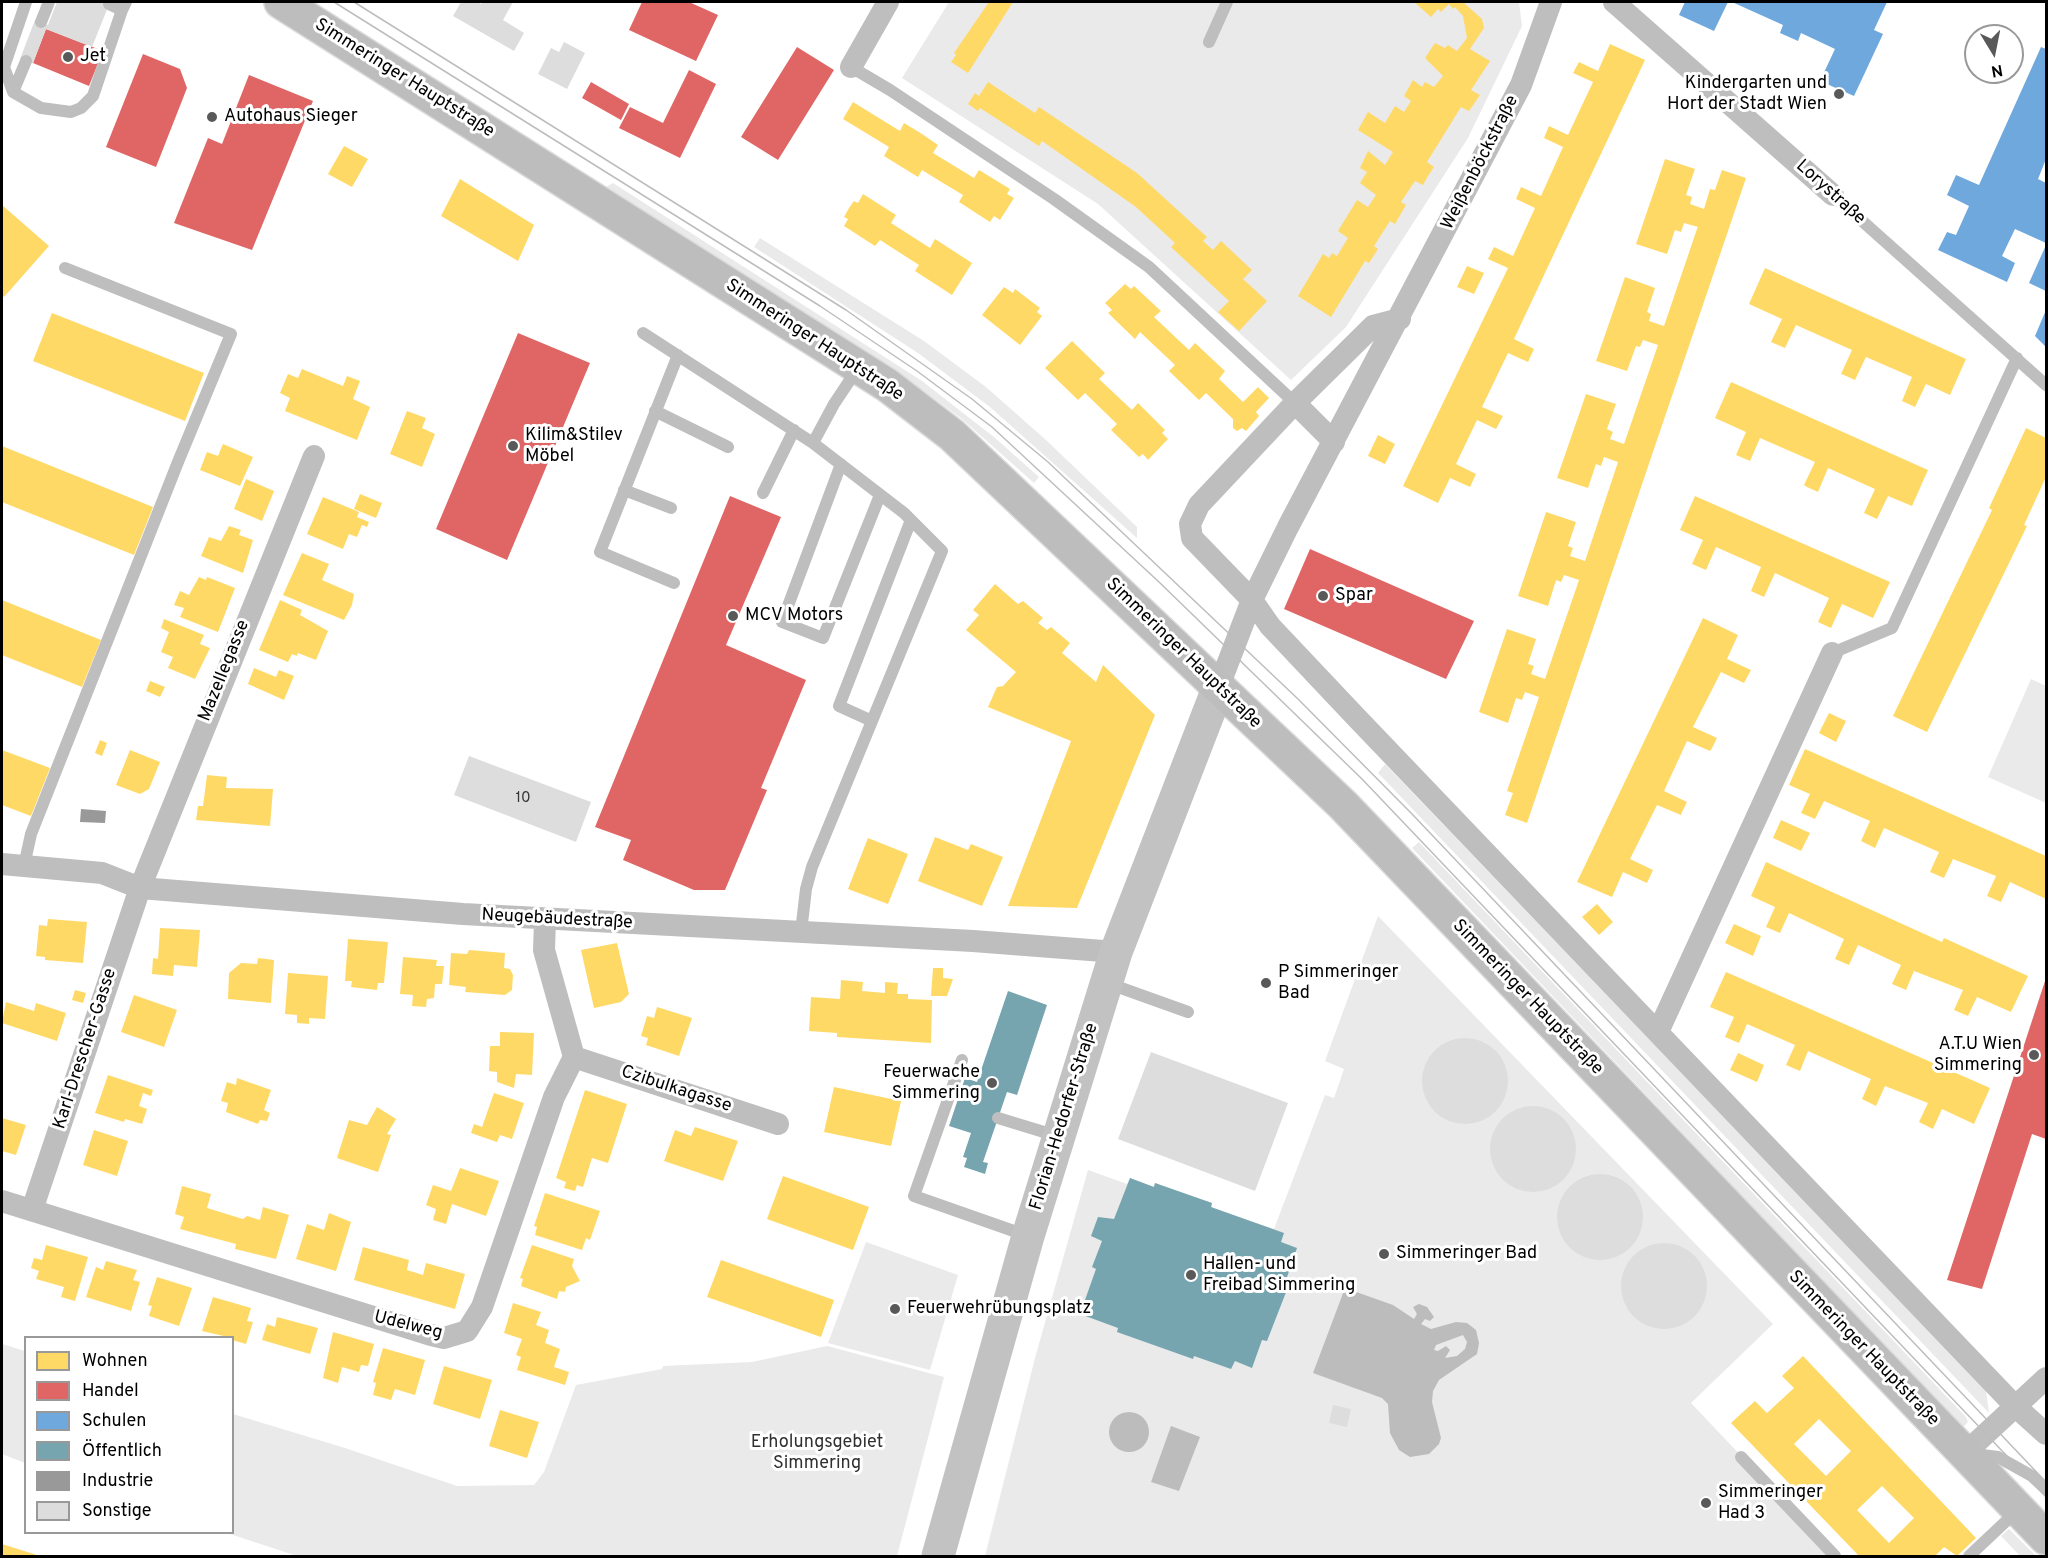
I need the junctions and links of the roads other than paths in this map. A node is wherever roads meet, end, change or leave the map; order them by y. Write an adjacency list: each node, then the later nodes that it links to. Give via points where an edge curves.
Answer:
1 (26, 2): 14 (lane, via 4,67)
2 (49, 2): 10 (lane)
3 (888, 2): 13 (street)
4 (1227, 2): 11 (lane)
5 (1551, 2): 17 (street, Weißenböckstraße, via 1521,85)
6 (1614, 2): 15 (street, Lorystraße)
7 (109, 3): 8 (lane)
8 (124, 6): 14 (lane, via 93,96 81,108 71,112 41,108)
9 (300, 10): 21 (main road, Simmeringer Hauptstraße)
10 (41, 22)
11 (1209, 42)
12 (26, 61): 14 (lane)
13 (851, 67): 23 (lane, via 1035,186 1149,267)
14 (13, 92)
15 (1833, 195): 20 (lane, Lorystraße)
16 (65, 268): 41 (lane, via 231,334 31,834)
17 (1400, 320): 23 (street, via 1374,326); 26 (street, Weißenböckstraße)
18 (643, 333): 19 (lane)
19 (678, 355): 24 (lane); 25 (lane)
20 (2017, 358): 22 (lane, Lorystraße); 38 (lane, via 1892,628)
21 (858, 367): 27 (lane); 39 (main road, Simmeringer Hauptstraße, via 952,435)
22 (2046, 385)
23 (1295, 403): 26 (street); 37 (street, via 1199,505 1190,524 1192,538)
24 (655, 411): 28 (lane); 31 (lane)
25 (794, 430): 27 (lane); 32 (lane)
26 (1334, 442): 37 (street, Weißenböckstraße)
27 (813, 443): 30 (lane)
28 (728, 447)
29 (314, 456): 42 (street, Mazellegasse)
30 (841, 464): 33 (lane); 33 (lane, via 782,622 823,638)
31 (624, 490): 34 (lane); 36 (lane, via 600,552)
32 (763, 493)
33 (880, 495): 35 (lane)
34 (671, 508)
35 (911, 520): 40 (lane, via 942,551); 40 (lane, via 839,706)
36 (674, 583)
37 (1252, 600): 39 (street, Weißenböckstraße); 48 (street, via 1286,643)
38 (1832, 653): 48 (street)
39 (1219, 686): 45 (main road, Florian-Hedorfer-Straße); 60 (main road, Simmeringer Hauptstraße, via 1349,812)
40 (872, 720): 44 (lane, via 812,867)
41 (13, 865): 42 (street, Neugebäudestraße, via 102,873)
42 (140, 888): 43 (street, Neugebäudestraße); 55 (street, Karl-Drescher-Gasse)
43 (545, 920): 44 (street, Neugebäudestraße); 49 (street, via 544,950)
44 (801, 932): 45 (street, Neugebäudestraße)
45 (1116, 952): 46 (main road, Florian-Hedorfer-Straße)
46 (1107, 983): 47 (lane); 53 (main road, Florian-Hedorfer-Straße)
47 (1188, 1012)
48 (1658, 1032): 58 (street)
49 (574, 1057): 52 (street, Czibulkagasse); 55 (street, Udelweg, via 554,1097 482,1307 467,1331 456,1336 431,1335)
50 (962, 1060): 56 (lane, via 914,1196)
51 (998, 1118): 53 (lane)
52 (778, 1124)
53 (1059, 1137): 56 (main road, Florian-Hedorfer-Straße)
54 (2, 1201): 55 (street, Udelweg)
55 (32, 1210)
56 (1028, 1236): 65 (main road, Florian-Hedorfer-Straße)
57 (2046, 1378): 58 (street)
58 (2015, 1406): 59 (street); 60 (street)
59 (2046, 1434)
60 (1965, 1453): 62 (lane, via 1998,1457 2032,1476); 63 (main road, Simmeringer Hauptstraße)
61 (1741, 1457): 66 (lane)
62 (2046, 1490)
63 (2019, 1509): 64 (main road, Simmeringer Hauptstraße); 67 (lane)
64 (2046, 1538)
65 (938, 1557)
66 (1835, 1557)
67 (1969, 1557)

